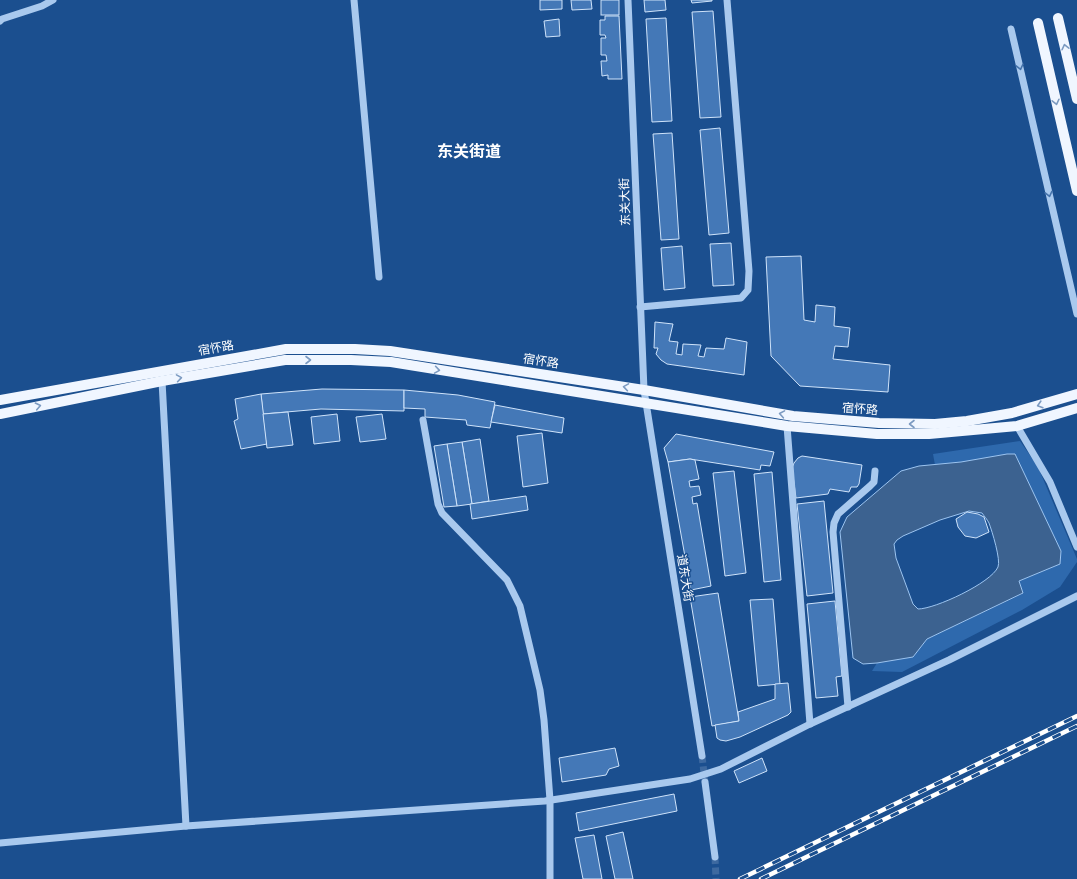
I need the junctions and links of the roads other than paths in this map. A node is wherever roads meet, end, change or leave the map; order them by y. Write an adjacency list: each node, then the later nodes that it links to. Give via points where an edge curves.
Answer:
1 (53, 0): 6 (street)
2 (354, 0): 11 (street)
3 (628, 0): 12 (street, 东关大街)
4 (727, 0): 12 (street, via 749,271 748,290 740,298)
5 (1058, 18): 9 (main road, one-way to 5)
6 (0, 21)
7 (1038, 23): 10 (main road, one-way to 10)
8 (1011, 29): 13 (street, one-way to 13)
9 (1077, 99)
10 (1077, 191)
11 (379, 277)
12 (640, 307): 15 (street, 东关大街)
13 (1077, 314)
14 (162, 381): 18 (main road, 宿怀路, one-way to 18, via 285,360 383,362); 20 (main road, 宿怀路, one-way to 14); 32 (street)
15 (644, 390): 16 (main road, 宿怀路, one-way to 15, via 1012,413 967,421 895,424 793,416); 17 (main road, 宿怀路, one-way to 17, via 390,351 286,349); 18 (street, 东关大街)
16 (1077, 394)
17 (0, 400)
18 (646, 404): 22 (main road, 宿怀路); 29 (street, 道东大街)
19 (1077, 408): 23 (main road, 宿怀路)
20 (0, 414)
21 (423, 420): 31 (street, via 438,504 442,513 506,580 520,606 540,690)
22 (787, 426): 23 (main road, 宿怀路, via 877,434 929,434); 28 (street)
23 (1016, 426): 25 (street, via 1050,482)
24 (875, 471): 27 (street, via 874,482 838,514 834,523)
25 (1077, 547)
26 (1077, 596): 27 (street, via 949,660)
27 (848, 706): 28 (street)
28 (810, 724): 31 (street, via 721,769 690,779)
29 (702, 756)
30 (705, 782): 34 (street)
31 (550, 800): 32 (street); 35 (street)
32 (186, 826): 33 (street)
33 (0, 843)
34 (715, 857)
35 (550, 879)

